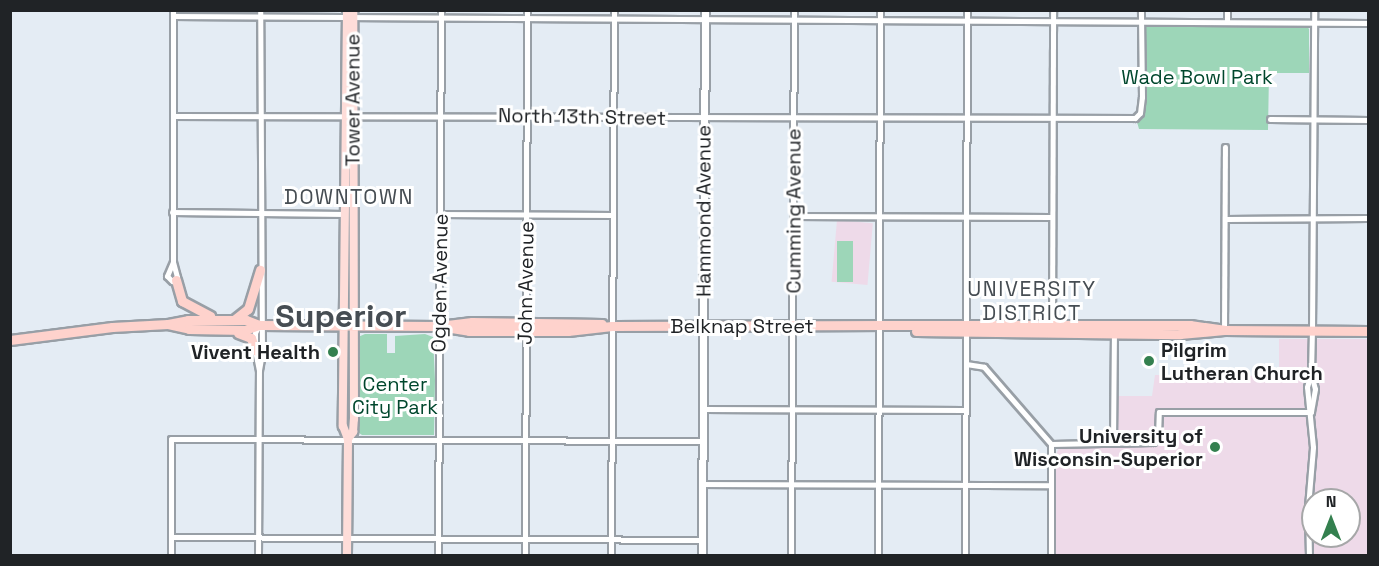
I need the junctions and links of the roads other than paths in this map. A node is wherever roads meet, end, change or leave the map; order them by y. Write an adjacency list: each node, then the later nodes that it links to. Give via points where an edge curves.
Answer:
1 (527, 10): 15 (street, John Avenue)
2 (614, 10): 16 (street)
3 (794, 10): 17 (street, Cumming Avenue)
4 (880, 10): 18 (street)
5 (967, 10): 19 (street)
6 (1053, 10): 20 (street)
7 (1141, 10): 21 (street)
8 (1227, 10): 22 (street)
9 (1314, 10): 23 (street)
10 (173, 13): 11 (street); 25 (street)
11 (260, 13): 12 (street); 26 (street)
12 (350, 13): 13 (street); 27 (main road, Tower Avenue)
13 (441, 14): 15 (street); 29 (street, Ogden Avenue)
14 (705, 15): 16 (street); 17 (street); 31 (street, Hammond Avenue)
15 (527, 18): 16 (street); 28 (street, John Avenue)
16 (614, 19): 30 (street)
17 (794, 20): 18 (street); 32 (street, Cumming Avenue)
18 (880, 20): 19 (street); 33 (street)
19 (967, 20): 20 (street); 34 (street)
20 (1053, 20): 21 (street); 35 (street)
21 (1142, 21): 22 (street); 35 (street, North 13th Street, via 1140,113 1135,118)
22 (1227, 22): 23 (street)
23 (1314, 22): 24 (street); 37 (street)
24 (1368, 23)
25 (173, 116): 26 (street, North 13th Street); 40 (street)
26 (260, 116): 27 (street, North 13th Street); 41 (street)
27 (350, 116): 29 (street, North 13th Street); 42 (main road, Tower Avenue); 53 (main road, Tower Avenue)
28 (527, 116): 29 (street, North 13th Street); 30 (street, North 13th Street); 44 (street, John Avenue)
29 (440, 117): 43 (street, Ogden Avenue)
30 (613, 117): 31 (street, North 13th Street); 45 (street)
31 (704, 118): 32 (street, North 13th Street); 65 (street, Hammond Avenue)
32 (793, 118): 33 (street, North 13th Street); 46 (street, Cumming Avenue)
33 (880, 118): 34 (street, North 13th Street); 47 (street)
34 (967, 120): 35 (street, North 13th Street); 48 (street)
35 (1053, 120): 49 (street)
36 (1270, 120): 37 (street)
37 (1314, 120): 38 (street); 50 (street)
38 (1368, 120)
39 (1225, 147): 52 (street)
40 (172, 212): 41 (street); 54 (street)
41 (260, 213): 42 (street); 55 (street)
42 (345, 214): 53 (main road, via 349,216); 61 (main road, Tower Avenue)
43 (440, 214): 44 (street); 62 (street, Ogden Avenue)
44 (527, 214): 45 (street); 63 (street, John Avenue)
45 (613, 215): 64 (street)
46 (793, 216): 47 (street); 66 (street, Cumming Avenue)
47 (879, 216): 48 (street); 67 (street)
48 (967, 216): 49 (street); 68 (street)
49 (1052, 218): 70 (street)
50 (1313, 218): 51 (street); 52 (street); 73 (street)
51 (1368, 218)
52 (1226, 219): 72 (street)
53 (352, 243): 61 (main road, Tower Avenue)
54 (173, 262): 56 (street); 56 (street, via 167,277)
55 (260, 270): 58 (highway, via 248,309); 60 (street)
56 (176, 280): 57 (highway, via 185,304)
57 (218, 319): 58 (highway); 59 (highway)
58 (234, 319): 60 (highway)
59 (168, 324): 69 (highway); 75 (highway)
60 (260, 325): 61 (highway, Belknap Street); 69 (highway, via 245,330); 76 (street, via 255,332); 78 (street)
61 (349, 325): 62 (highway, Belknap Street); 85 (main road, Tower Avenue, via 343,431)
62 (439, 326): 63 (highway, Belknap Street, via 469,331); 86 (street, Ogden Avenue)
63 (525, 326): 64 (highway, Belknap Street, via 572,331); 87 (street, John Avenue)
64 (612, 326): 65 (highway, Belknap Street); 88 (street)
65 (703, 326): 66 (highway, Belknap Street); 79 (street, Hammond Avenue)
66 (794, 326): 67 (highway, Belknap Street); 80 (street, Cumming Avenue)
67 (876, 327): 68 (highway, Belknap Street); 81 (street)
68 (966, 328): 70 (highway, Belknap Street); 77 (street)
69 (197, 329): 76 (highway, via 244,334 252,340)
70 (1052, 329): 71 (highway, Belknap Street)
71 (1114, 329): 72 (highway, Belknap Street, via 1180,334); 90 (street)
72 (1224, 330): 73 (highway, Belknap Street)
73 (1312, 330): 74 (highway, Belknap Street); 83 (street, via 1311,373 1315,387)
74 (1368, 331)
75 (10, 340)
76 (255, 350): 78 (street)
77 (966, 364): 82 (street); 91 (street, via 984,367)
78 (259, 370): 84 (street)
79 (703, 409): 80 (street); 89 (street, Hammond Avenue)
80 (792, 409): 81 (street); 93 (street, Cumming Avenue)
81 (878, 409): 82 (street); 94 (street)
82 (965, 410): 95 (street)
83 (1311, 412): 90 (street, via 1159,412 1158,436 1151,442); 115 (street, via 1314,447 1308,507)
84 (259, 439): 85 (street); 97 (street, via 171,439); 98 (street)
85 (348, 439): 86 (street); 99 (main road, Tower Avenue)
86 (439, 440): 87 (street); 100 (street, Ogden Avenue)
87 (525, 440): 88 (street); 101 (street, John Avenue)
88 (612, 441): 89 (street); 102 (street)
89 (703, 441): 92 (street, Hammond Avenue)
90 (1113, 443): 91 (street)
91 (1051, 444): 96 (street)
92 (702, 484): 93 (street); 103 (street, Hammond Avenue)
93 (791, 484): 94 (street); 111 (street, Cumming Avenue)
94 (878, 484): 95 (street); 112 (street)
95 (965, 485): 96 (street); 113 (street)
96 (1051, 485): 114 (street)
97 (171, 537): 98 (street); 104 (street)
98 (258, 537): 99 (street); 105 (street)
99 (347, 538): 100 (street); 106 (main road, Tower Avenue)
100 (438, 538): 101 (street); 107 (street, Ogden Avenue)
101 (525, 539): 102 (street); 108 (street, John Avenue)
102 (612, 539): 103 (street); 109 (street)
103 (702, 540): 110 (street, Hammond Avenue)
104 (171, 555)
105 (258, 555)
106 (347, 555)
107 (438, 555)
108 (525, 555)
109 (611, 555)
110 (702, 555)
111 (791, 555)
112 (878, 555)
113 (964, 555)
114 (1051, 555)
115 (1309, 555)

